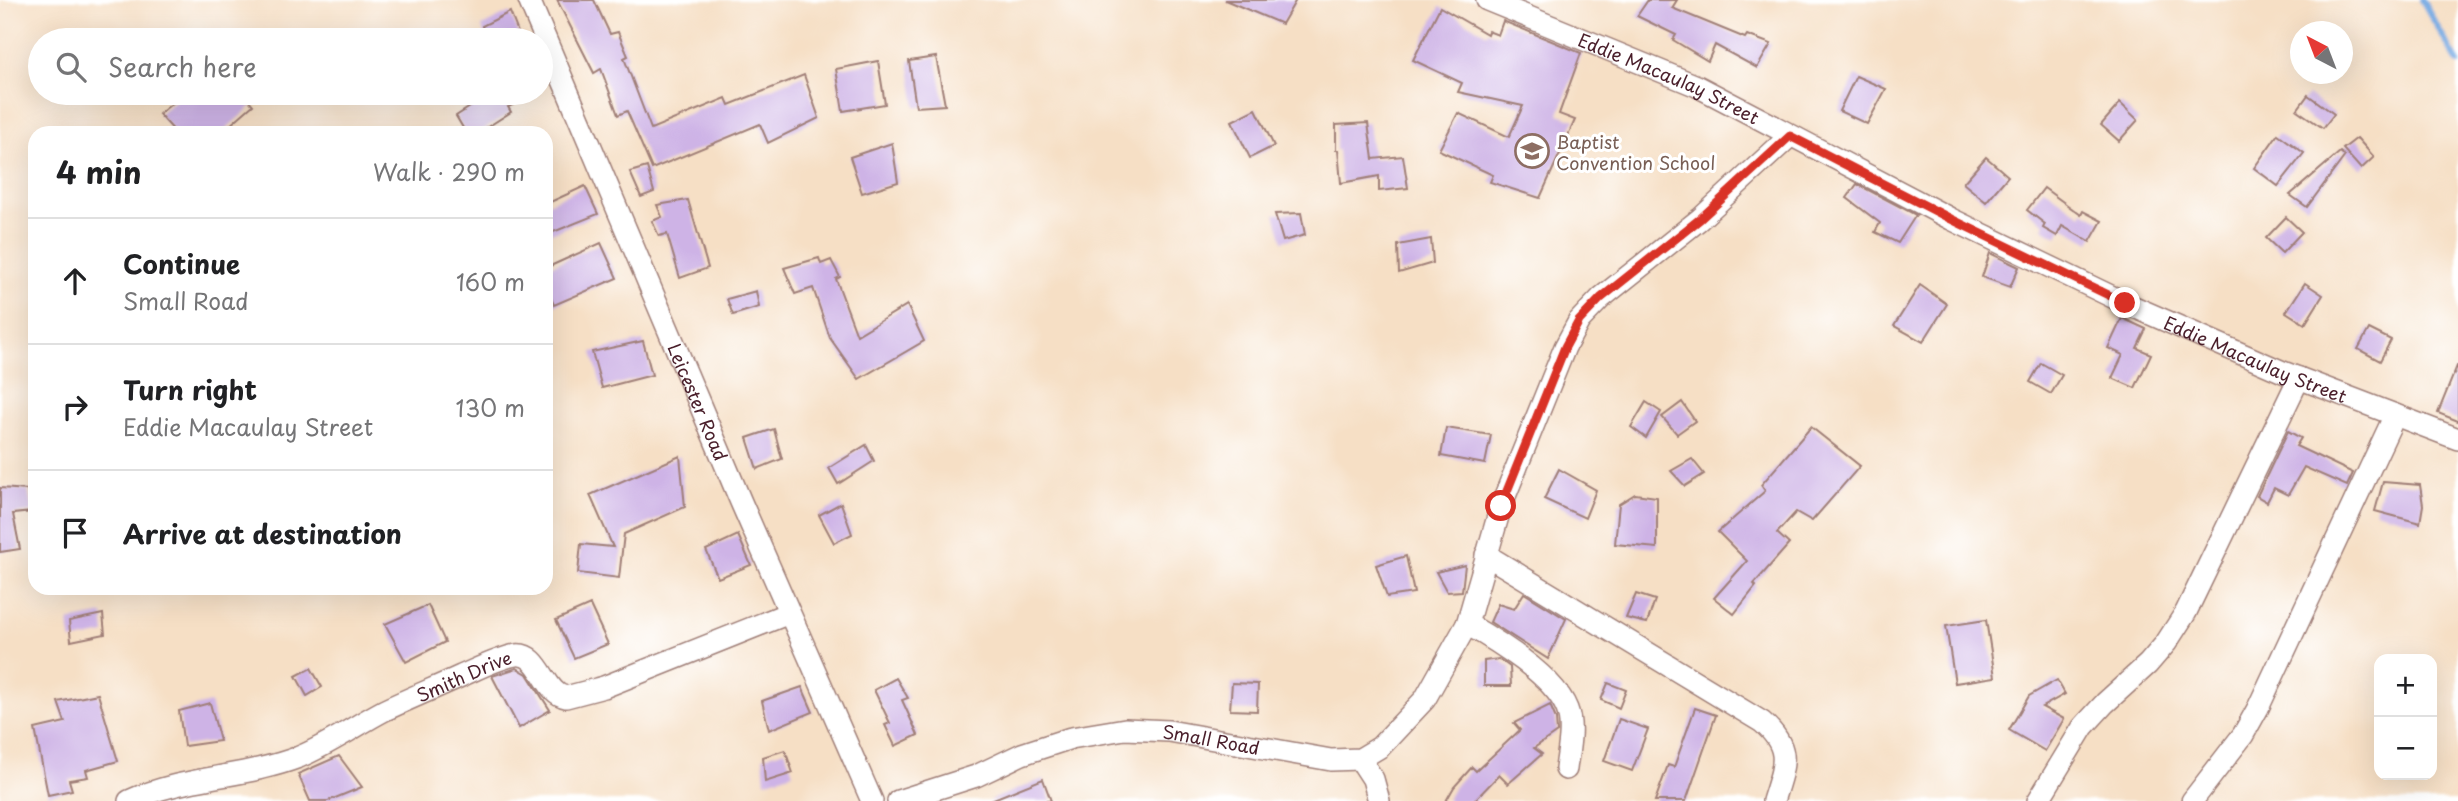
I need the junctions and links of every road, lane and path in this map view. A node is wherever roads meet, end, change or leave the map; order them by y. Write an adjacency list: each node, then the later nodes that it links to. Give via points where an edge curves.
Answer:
1 (529, 0): 3 (street, Leicester Road)
2 (1487, 0): 5 (street, Eddie Macaulay Street, via 1697,86)
3 (541, 28)
4 (553, 57): 10 (street, Leicester Road)
5 (1790, 136): 6 (street, Eddie Macaulay Street, via 2100,291); 9 (street, via 1579,321 1501,506)
6 (2299, 378): 7 (street, Eddie Macaulay Street); 19 (street, via 2186,612 2148,664 2083,727)
7 (2395, 415): 8 (street, Eddie Macaulay Street); 20 (street, via 2258,708)
8 (2458, 439)
9 (1486, 555): 11 (street); 18 (street, via 1762,722 1778,736 1783,751 1783,770)
10 (789, 613): 14 (street, Smith Drive, via 604,687 566,697 555,691 531,660 517,655 382,712 298,757 176,783); 15 (street, Leicester Road)
11 (1467, 624): 12 (street, via 1425,699 1380,747); 13 (street, via 1516,655 1567,709)
12 (1360, 759): 16 (street, Small Road, via 1331,760 1169,731 1125,729 1071,738); 17 (street, via 1373,779)
13 (1566, 769)
14 (129, 801)
15 (872, 801)
16 (898, 801)
17 (1379, 801)
18 (1773, 801)
19 (2038, 801)
20 (2192, 801)

